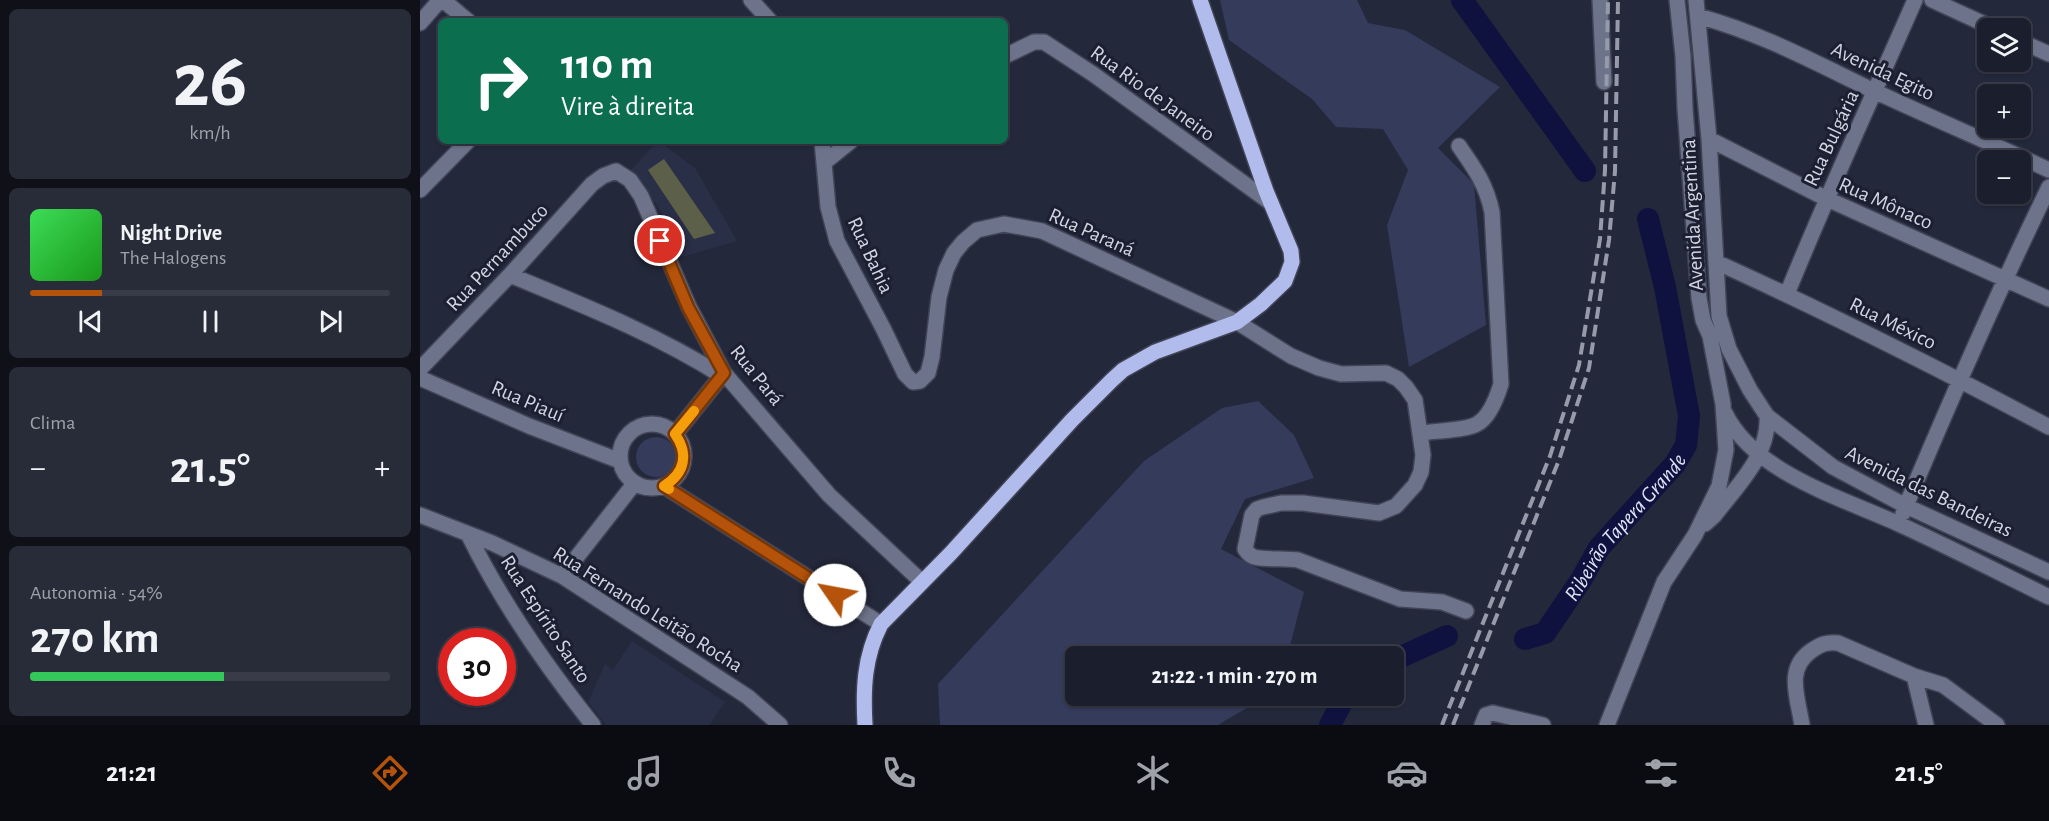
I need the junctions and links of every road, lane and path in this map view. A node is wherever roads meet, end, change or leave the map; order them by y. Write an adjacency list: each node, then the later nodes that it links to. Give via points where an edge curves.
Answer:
1 (441, 0): 9 (street); 12 (street)
2 (751, 0): 10 (street)
3 (1200, 0): 29 (main road)
4 (1600, 0): 16 (street)
5 (1677, 0): 42 (street, Avenida Argentina, via 1699,298)
6 (1915, 0): 17 (street, Rua Bulgária)
7 (1932, 0): 11 (street)
8 (1697, 8): 17 (street, Avenida Egito); 18 (street, Avenida Argentina)
9 (464, 18)
10 (767, 18)
11 (1977, 21)
12 (420, 23)
13 (2031, 46): 14 (street)
14 (2049, 54)
15 (1008, 55): 29 (street, Rua Rio de Janeiro, via 1034,42 1044,42)
16 (1604, 82)
17 (1875, 91): 24 (street, Avenida Egito); 27 (street, Rua Bulgária)
18 (1709, 139): 27 (street, Rua Mônaco); 30 (street, Avenida Argentina)
19 (465, 144): 26 (street)
20 (822, 144): 23 (street, Rua Bahia)
21 (847, 144): 23 (street)
22 (1459, 146): 45 (street, via 1480,175 1492,212 1501,384 1477,425)
23 (825, 162): 36 (street, Rua Bahia, via 828,207 837,241)
24 (2049, 170)
25 (2049, 187): 32 (street)
26 (420, 190)
27 (1826, 198): 32 (street, Rua Mônaco); 33 (street, Rua Bulgária)
28 (579, 199): 31 (street, Rua Pernambuco); 38 (street, Rua Pará, via 596,180 616,171 636,187 688,307)
29 (1271, 203): 35 (main road, via 1291,251 1290,270 1285,281)
30 (1716, 262): 33 (street, Rua México); 41 (street, Avenida Argentina, via 1719,316 1729,349)
31 (510, 275): 37 (street, Rua Pernambuco); 38 (street, via 638,331)
32 (2005, 278): 34 (street, Rua Mônaco); 40 (street)
33 (1787, 294): 40 (street, Rua México)
34 (2049, 299)
35 (1237, 322): 36 (street, Rua Paraná, via 1042,231 1004,224 977,230 950,261 939,297 930,365 924,378 910,381); 45 (street, via 1291,356 1319,368 1341,374 1386,373 1398,379 1414,400); 58 (main road, via 1155,352 1123,370)
36 (899, 360)
37 (420, 369)
38 (723, 374): 46 (street); 58 (street, Rua Pará, via 829,495)
39 (420, 378): 48 (street, Rua Piauí)
40 (1961, 380): 44 (street, Rua México); 51 (street)
41 (1750, 390): 42 (street, via 1731,386); 43 (street, Avenida Argentina)
42 (1722, 403): 47 (street, Avenida das Bandeiras, via 1729,422); 55 (street, Avenida Argentina, via 1726,450 1719,486)
43 (1767, 416): 47 (street, via 1768,430); 51 (street, Avenida das Bandeiras, via 1833,467)
44 (2049, 427)
45 (1421, 433): 60 (street, via 1421,472 1396,506 1379,513 1303,503 1259,508 1252,515 1245,549 1257,558 1298,560 1400,599 1442,602)
46 (675, 434): 48 (street, via 654,424 632,430 620,449); 50 (street, via 684,453 683,463 680,473)
47 (1760, 456): 53 (street, Avenida das Bandeiras, via 1833,497); 55 (street)
48 (620, 461): 49 (street)
49 (634, 484): 50 (street, via 654,489); 57 (street)
50 (664, 486): 61 (street)
51 (1906, 506): 53 (street); 56 (street, Avenida das Bandeiras)
52 (420, 515): 54 (street, Rua Fernando Leitão Rocha)
53 (1899, 524): 59 (street, Avenida das Bandeiras)
54 (468, 534): 57 (street, Rua Fernando Leitão Rocha); 63 (street, Rua Espírito Santo, via 493,582 543,660)
55 (1695, 535): 68 (street, via 1664,582)
56 (2049, 572)
57 (562, 576): 64 (street, Rua Fernando Leitão Rocha, via 748,697)
58 (922, 582): 61 (main road)
59 (2049, 597)
60 (1466, 611)
61 (881, 624): 65 (main road, via 865,673)
62 (1914, 675): 69 (street, via 1838,643 1820,645 1802,657 1795,670); 70 (street); 71 (street, via 1949,689)
63 (593, 725)
64 (780, 725)
65 (865, 725)
66 (1482, 725): 67 (street, via 1486,715 1493,713)
67 (1543, 725)
68 (1607, 725)
69 (1802, 725)
70 (1926, 725)
71 (1997, 725)

